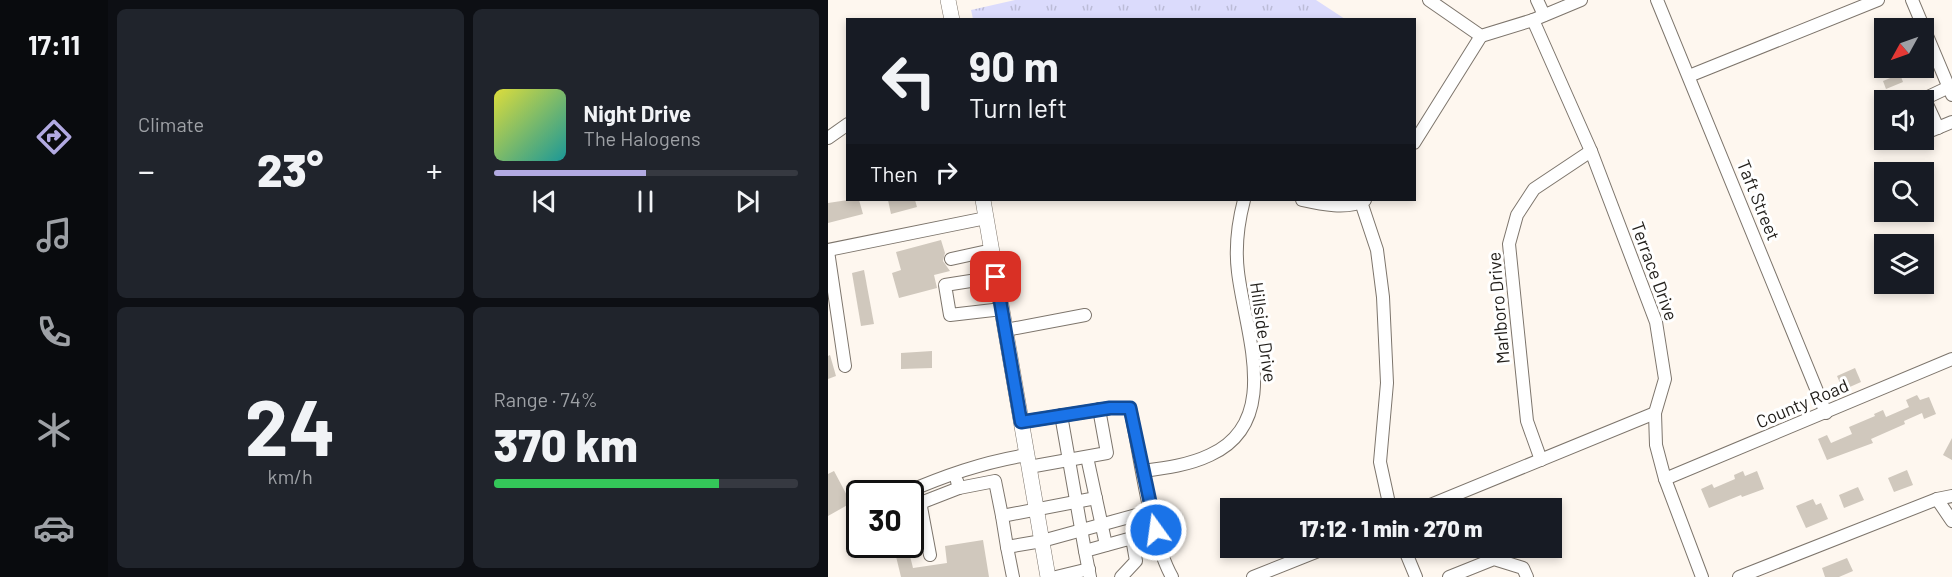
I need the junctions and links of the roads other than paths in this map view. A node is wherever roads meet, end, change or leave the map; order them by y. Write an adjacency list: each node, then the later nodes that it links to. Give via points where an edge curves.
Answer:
1 (948, 0): 9 (main road)
2 (1429, 0): 8 (street)
3 (1537, 0): 10 (street, Terrace Drive)
4 (1581, 0): 10 (street)
5 (1657, 0): 13 (street, Taft Street)
6 (1878, 0): 13 (street)
7 (1912, 0): 12 (street)
8 (1442, 4): 11 (street)
9 (952, 18)
10 (1538, 18): 11 (street); 21 (street, Terrace Drive)
11 (1481, 36): 20 (street)
12 (1947, 69): 14 (street)
13 (1689, 76): 38 (street, Taft Street)
14 (1950, 91): 17 (street, via 1928,97 1926,102)
15 (1952, 122): 17 (street)
16 (846, 125): 19 (street)
17 (1938, 128): 18 (street)
18 (1934, 130)
19 (828, 138)
20 (1416, 140)
21 (1591, 151): 37 (street, Terrace Drive, via 1656,322 1665,379); 43 (street, Marlboro Drive, via 1534,189 1517,215 1509,244 1527,421)
22 (983, 201): 26 (main road)
23 (1244, 201): 45 (street, Hillside Drive, via 1237,244 1256,386 1251,414 1237,437 1212,455)
24 (1306, 201): 25 (street)
25 (1363, 201): 52 (street, via 1377,250 1383,297 1387,383 1380,462)
26 (986, 218): 27 (street); 28 (main road)
27 (828, 250): 35 (street)
28 (992, 250): 29 (street); 30 (main road)
29 (951, 259)
30 (996, 277): 31 (main road); 31 (street, via 945,285 950,315)
31 (1002, 309): 33 (main road)
32 (1085, 315): 33 (street)
33 (1006, 330): 40 (main road)
34 (1952, 359): 38 (street, County Road)
35 (845, 366)
36 (1099, 410): 39 (street); 41 (street, via 1107,453); 45 (street, via 1130,408)
37 (1655, 412): 43 (street); 47 (street, Terrace Drive, via 1656,445)
38 (1826, 413): 47 (street, County Road)
39 (1061, 415): 40 (street); 42 (street)
40 (1021, 422): 44 (main road)
41 (1088, 457): 42 (street); 51 (street)
42 (1069, 460): 44 (street); 55 (street)
43 (1541, 460): 53 (street)
44 (1028, 461): 46 (street, via 990,461); 56 (main road)
45 (1143, 471): 57 (street)
46 (955, 472): 48 (street); 49 (street)
47 (1665, 479): 81 (street, Terrace Drive)
48 (924, 485)
49 (959, 488): 58 (street, via 995,481); 68 (street, via 923,502)
50 (1952, 496): 54 (street)
51 (1096, 498): 55 (street); 61 (street)
52 (1388, 498)
53 (1447, 498)
54 (1937, 499): 60 (street); 82 (street)
55 (1076, 502): 56 (street); 62 (street)
56 (1037, 509): 58 (street); 64 (main road)
57 (1151, 511): 59 (street); 76 (street)
58 (1002, 516): 66 (street)
59 (1129, 517): 61 (street); 63 (street)
60 (1952, 521)
61 (1101, 525): 62 (street); 65 (street)
62 (1081, 530): 64 (street); 67 (street)
63 (1131, 538): 65 (street); 75 (street, via 1136,561)
64 (1042, 541): 66 (street); 73 (main road)
65 (1106, 545): 67 (street)
66 (1007, 547): 72 (street)
67 (1085, 551): 71 (street)
68 (930, 555)
69 (1300, 558): 77 (street)
70 (1408, 558): 78 (street)
71 (1089, 573): 74 (street)
72 (1013, 577)
73 (1048, 577)
74 (1056, 577)
75 (1121, 577)
76 (1172, 577)
77 (1252, 577)
78 (1416, 577)
79 (1449, 577): 80 (street, via 1494,559 1523,568)
80 (1527, 577)
81 (1702, 577)
82 (1739, 577)

